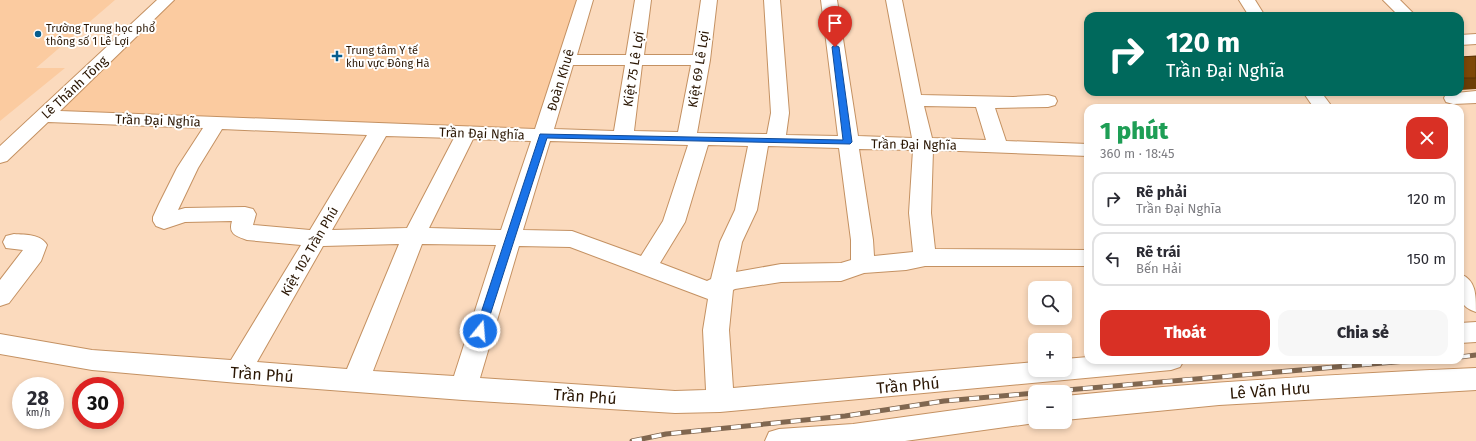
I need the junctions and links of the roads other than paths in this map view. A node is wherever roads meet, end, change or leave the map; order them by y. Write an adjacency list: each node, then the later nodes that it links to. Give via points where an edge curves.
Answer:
1 (166, 0): 22 (street, Lê Thánh Tông)
2 (585, 0): 15 (street, Đoàn Khuê)
3 (643, 0): 14 (street, Kiệt 75 Lê Lợi)
4 (709, 0): 16 (street, Kiệt 69 Lê Lợi)
5 (772, 0): 29 (street, via 780,125)
6 (829, 0): 30 (street)
7 (894, 0): 19 (street)
8 (1247, 0): 10 (street)
9 (1391, 0): 11 (street)
10 (1254, 12)
11 (1404, 12)
12 (1464, 40): 13 (street)
13 (1476, 40)
14 (634, 59): 15 (street); 16 (street); 27 (street, Kiệt 75 Lê Lợi)
15 (567, 60): 26 (street, Đoàn Khuê)
16 (701, 60): 28 (street, Kiệt 69 Lê Lợi)
17 (1476, 97): 18 (street)
18 (1453, 98)
19 (913, 100): 21 (street); 31 (street)
20 (1048, 101): 21 (street)
21 (984, 102): 32 (street)
22 (43, 116): 23 (street, Trần Đại Nghĩa); 34 (street, Lê Thánh Tông)
23 (216, 123): 24 (street, Trần Đại Nghĩa); 37 (street, via 179,181 164,221 185,215 237,213 245,214 241,227 247,232)
24 (380, 129): 25 (street, Trần Đại Nghĩa); 37 (street, Kiệt 102 Trần Phú)
25 (466, 133): 26 (street, Trần Đại Nghĩa); 35 (street)
26 (543, 135): 27 (street, Trần Đại Nghĩa); 36 (street, Đoàn Khuê)
27 (623, 137): 28 (street, Trần Đại Nghĩa)
28 (693, 139): 29 (street, Trần Đại Nghĩa); 42 (street, Kiệt 69 Lê Lợi, via 674,222)
29 (767, 140): 30 (street, Trần Đại Nghĩa); 43 (street, via 746,210 731,242)
30 (848, 142): 31 (street, Trần Đại Nghĩa); 41 (street, via 862,240)
31 (923, 144): 32 (street, Trần Đại Nghĩa); 39 (street, via 920,213)
32 (998, 146): 33 (street, Trần Đại Nghĩa)
33 (1084, 150)
34 (0, 157)
35 (414, 236): 36 (street); 37 (street); 53 (street)
36 (510, 237): 42 (street, via 572,239); 54 (street, Đoàn Khuê)
37 (316, 238): 51 (street, Kiệt 102 Trần Phú)
38 (14, 242): 45 (street, via 36,245 33,255)
39 (925, 258): 40 (street); 41 (street)
40 (1084, 258)
41 (863, 265): 43 (street, via 841,272 781,273)
42 (646, 267): 43 (street, via 707,290)
43 (722, 284): 55 (street, via 716,330)
44 (1464, 288): 46 (street)
45 (0, 297)
46 (1476, 303)
47 (1476, 332): 48 (street)
48 (1464, 333)
49 (0, 344): 51 (street, Trần Phú, via 92,360)
50 (1131, 364): 55 (street, Trần Phú, via 909,386)
51 (238, 372): 53 (street, Trần Phú)
52 (1476, 379): 56 (street, Lê Văn Hưu, via 1294,388 1140,399)
53 (356, 381): 54 (street, Trần Phú)
54 (463, 389): 55 (street, Trần Phú, via 675,402)
55 (720, 401)
56 (1072, 407)
57 (1028, 413): 58 (street)
58 (940, 433): 59 (street)
59 (854, 438): 60 (street)
60 (779, 441)

